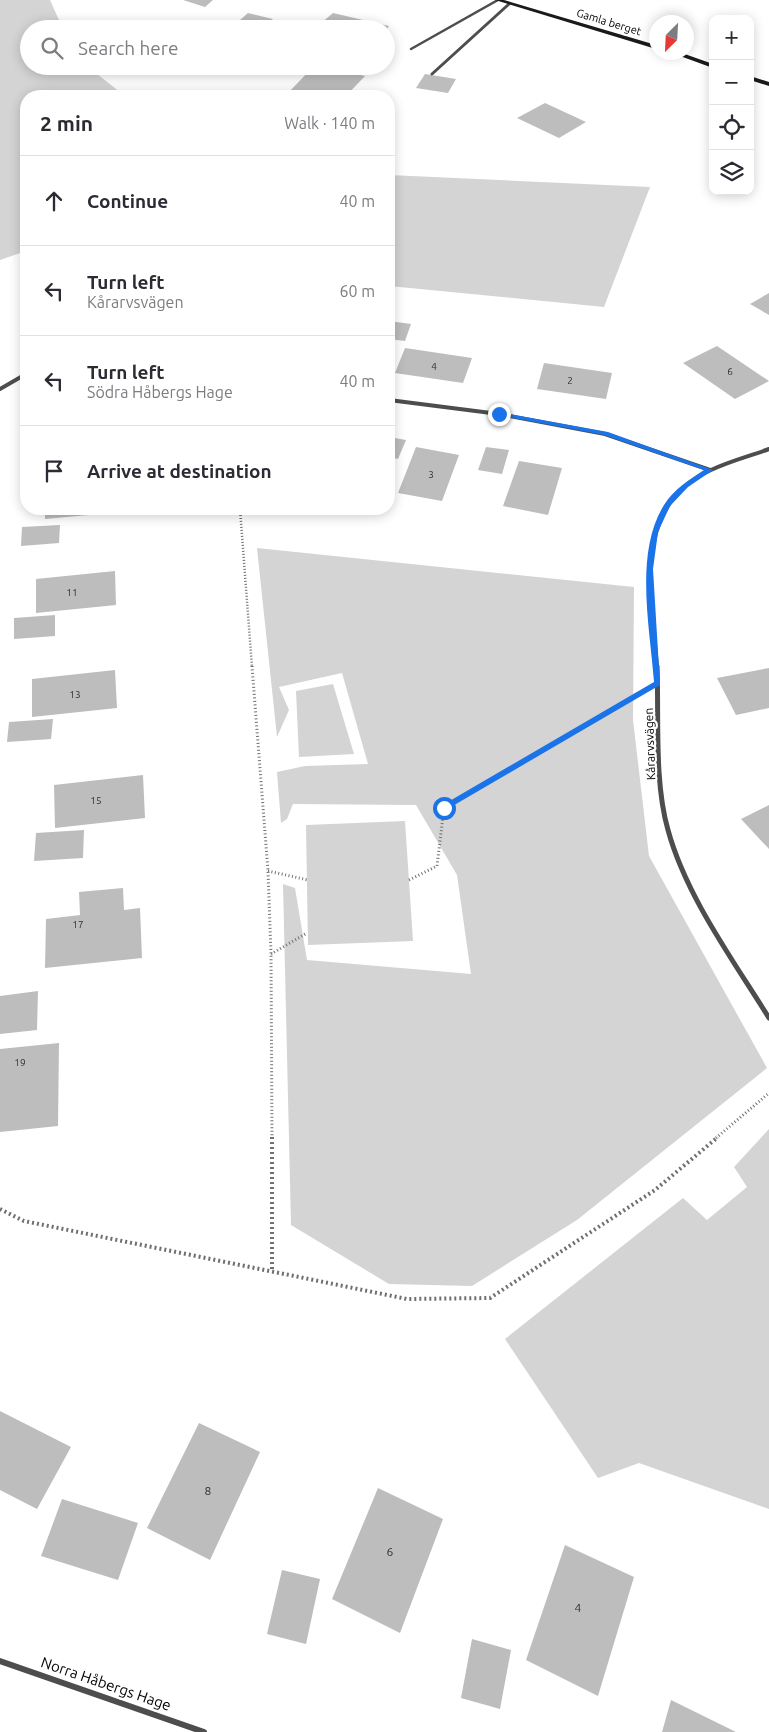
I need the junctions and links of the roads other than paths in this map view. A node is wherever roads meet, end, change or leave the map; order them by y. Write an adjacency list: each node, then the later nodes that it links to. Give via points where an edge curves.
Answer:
1 (498, 0): 2 (main road, Gamla berget); 4 (lane)
2 (509, 4): 3 (main road, Gamla berget); 7 (street)
3 (649, 46)
4 (411, 49)
5 (694, 60): 6 (main road)
6 (709, 65)
7 (432, 74)
8 (754, 79): 9 (main road)
9 (769, 84)
10 (20, 377): 11 (street)
11 (0, 389)
12 (395, 401): 14 (street, via 499,414 605,434)
13 (769, 449): 14 (street, Kårarvsvägen)
14 (710, 470): 15 (street, Kårarvsvägen, via 686,485 667,505 655,532 649,569 658,683 661,783 667,828 675,853 708,920)
15 (769, 1018)
16 (0, 1662): 17 (street, Norra Håbergs Hage)
17 (204, 1732)

